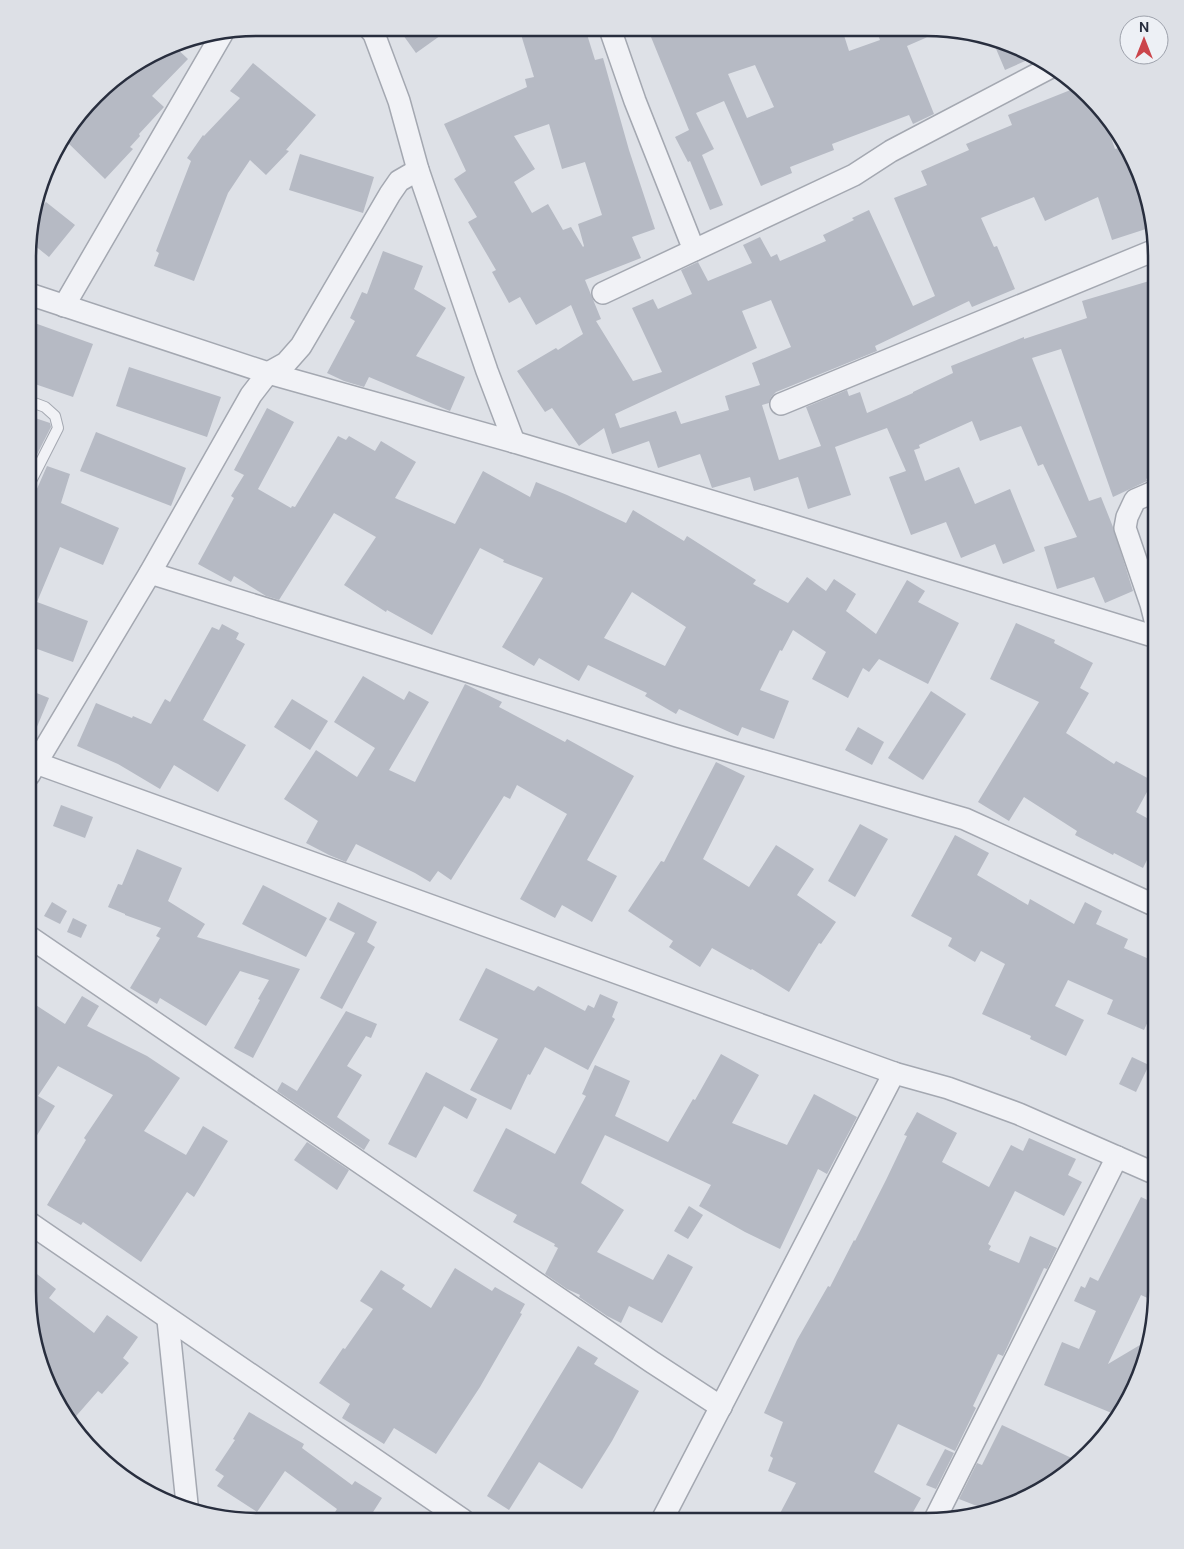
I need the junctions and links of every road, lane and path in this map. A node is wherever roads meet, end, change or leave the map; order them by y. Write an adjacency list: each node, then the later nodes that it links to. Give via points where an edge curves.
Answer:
1 (375, 36): 5 (street)
2 (613, 36): 6 (street, via 635,102)
3 (218, 40): 10 (street)
4 (1044, 71): 6 (street, via 890,151 854,174)
5 (418, 170): 11 (street, via 400,181 390,194 301,346 286,363); 14 (street)
6 (694, 250): 8 (street)
7 (1148, 253): 13 (street)
8 (603, 293)
9 (36, 296): 10 (street)
10 (64, 306): 11 (street)
11 (268, 373): 14 (street); 17 (street, via 252,395)
12 (36, 404): 15 (lane, via 56,416 58,428)
13 (781, 404)
14 (514, 442): 19 (street)
15 (36, 471)
16 (1148, 494): 18 (street, via 1135,500 1125,528)
17 (150, 573): 20 (street); 22 (street, via 677,736 965,819)
18 (1148, 595)
19 (1148, 635)
20 (36, 762)
21 (36, 770): 24 (street)
22 (1148, 902)
23 (36, 941): 29 (street)
24 (894, 1073): 25 (street, via 948,1088 1019,1114); 29 (street)
25 (1117, 1157): 26 (street); 31 (street)
26 (1148, 1171)
27 (36, 1228): 28 (street)
28 (168, 1320): 30 (street); 32 (street)
29 (721, 1407): 33 (street)
30 (186, 1501)
31 (938, 1512)
32 (453, 1513)
33 (666, 1513)

